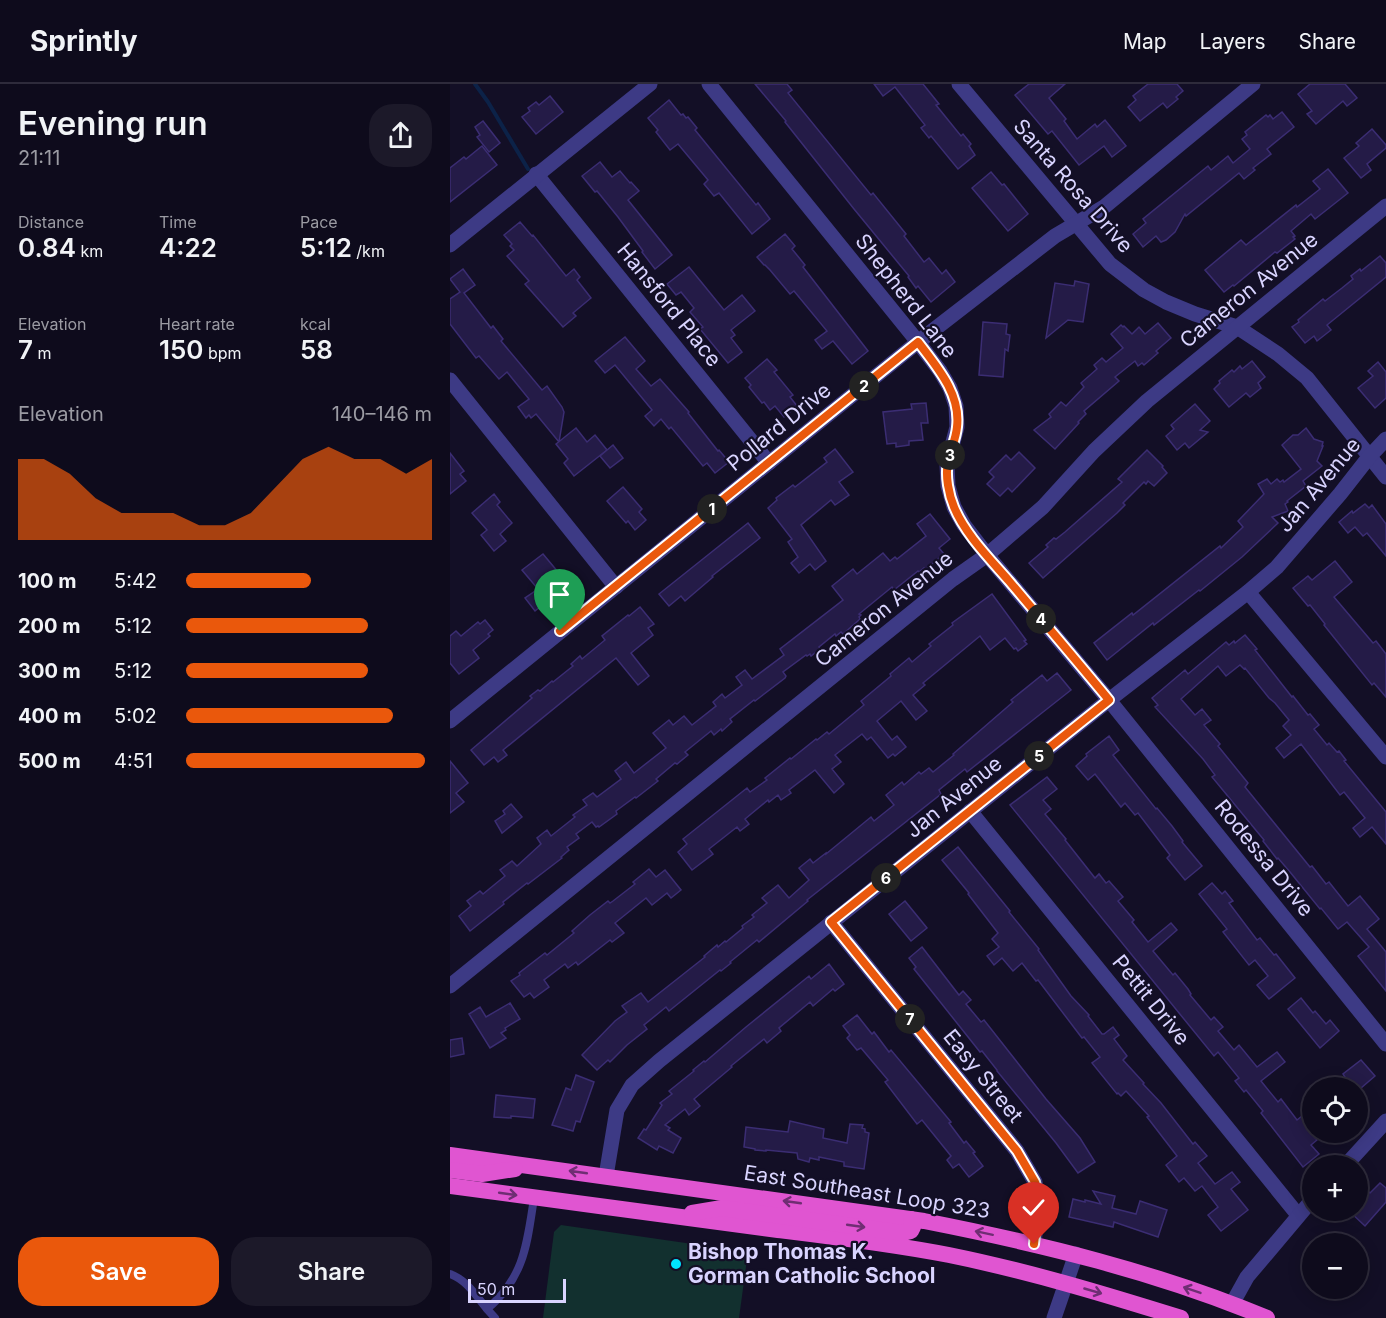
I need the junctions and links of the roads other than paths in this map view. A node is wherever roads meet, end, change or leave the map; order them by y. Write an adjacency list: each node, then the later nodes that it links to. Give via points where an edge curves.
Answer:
1 (650, 84): 5 (street)
2 (709, 84): 10 (street, Shepherd Lane)
3 (1253, 84): 7 (street, Pollard Drive, via 1104,207)
4 (965, 86): 7 (street, Santa Rosa Drive)
5 (537, 174): 8 (street); 14 (street, Hansford Place)
6 (1386, 206): 9 (street, Cameron Avenue)
7 (1075, 224): 9 (street, Santa Rosa Drive, via 1110,264 1144,290 1194,314); 10 (street, Pollard Drive)
8 (450, 244)
9 (1238, 327): 13 (street, Santa Rosa Drive, via 1307,378); 16 (street, Cameron Avenue, via 1147,401 1042,507)
10 (918, 342): 14 (street, Pollard Drive); 16 (street, Shepherd Lane, via 945,379 956,406 957,427 947,465 954,507)
11 (450, 380): 17 (street)
12 (1386, 440): 13 (street, Jan Avenue)
13 (1369, 457): 15 (street, Santa Rosa Drive); 18 (street, Jan Avenue, via 1276,567)
14 (769, 463): 17 (street, Pollard Drive)
15 (1386, 477)
16 (987, 555): 19 (street, Shepherd Lane); 24 (street, Cameron Avenue)
17 (616, 587): 20 (street, Pollard Drive)
18 (1248, 592): 19 (street, Jan Avenue); 21 (street)
19 (1109, 700): 22 (street, Jan Avenue); 25 (street, Rodessa Drive)
20 (450, 721)
21 (1386, 758)
22 (970, 811): 23 (street, Jan Avenue); 36 (street, Pettit Drive)
23 (831, 922): 31 (street, Jan Avenue, via 632,1085 617,1110); 38 (street, Easy Street, via 1017,1151 1035,1182 1039,1198)
24 (450, 986)
25 (1386, 1044)
26 (1386, 1121): 28 (street)
27 (450, 1155): 29 (highway, East Southeast Loop 323)
28 (1355, 1155)
29 (537, 1166): 30 (highway, via 482,1174); 31 (highway, East Southeast Loop 323, one-way to 29)
30 (450, 1170)
31 (606, 1176): 37 (highway, East Southeast Loop 323, one-way to 31)
32 (450, 1186): 33 (highway, one-way to 33)
33 (534, 1198): 35 (highway); 43 (lane, via 521,1265 502,1295)
34 (1302, 1211): 36 (street)
35 (673, 1215): 37 (highway, one-way to 37, via 722,1208 903,1233 911,1231); 41 (highway, via 947,1255)
36 (1298, 1215): 42 (street, via 1247,1276)
37 (911, 1219): 38 (highway, East Southeast Loop 323, one-way to 37)
38 (1034, 1244): 39 (highway, East Southeast Loop 323)
39 (1076, 1254): 41 (street); 42 (highway, East Southeast Loop 323, one-way to 39)
40 (450, 1274): 43 (lane, via 467,1284)
41 (1066, 1283): 45 (street); 46 (highway, one-way to 46)
42 (1232, 1304): 47 (highway, East Southeast Loop 323)
43 (487, 1309): 44 (lane)
44 (495, 1318)
45 (1054, 1318)
46 (1181, 1318)
47 (1267, 1318)

